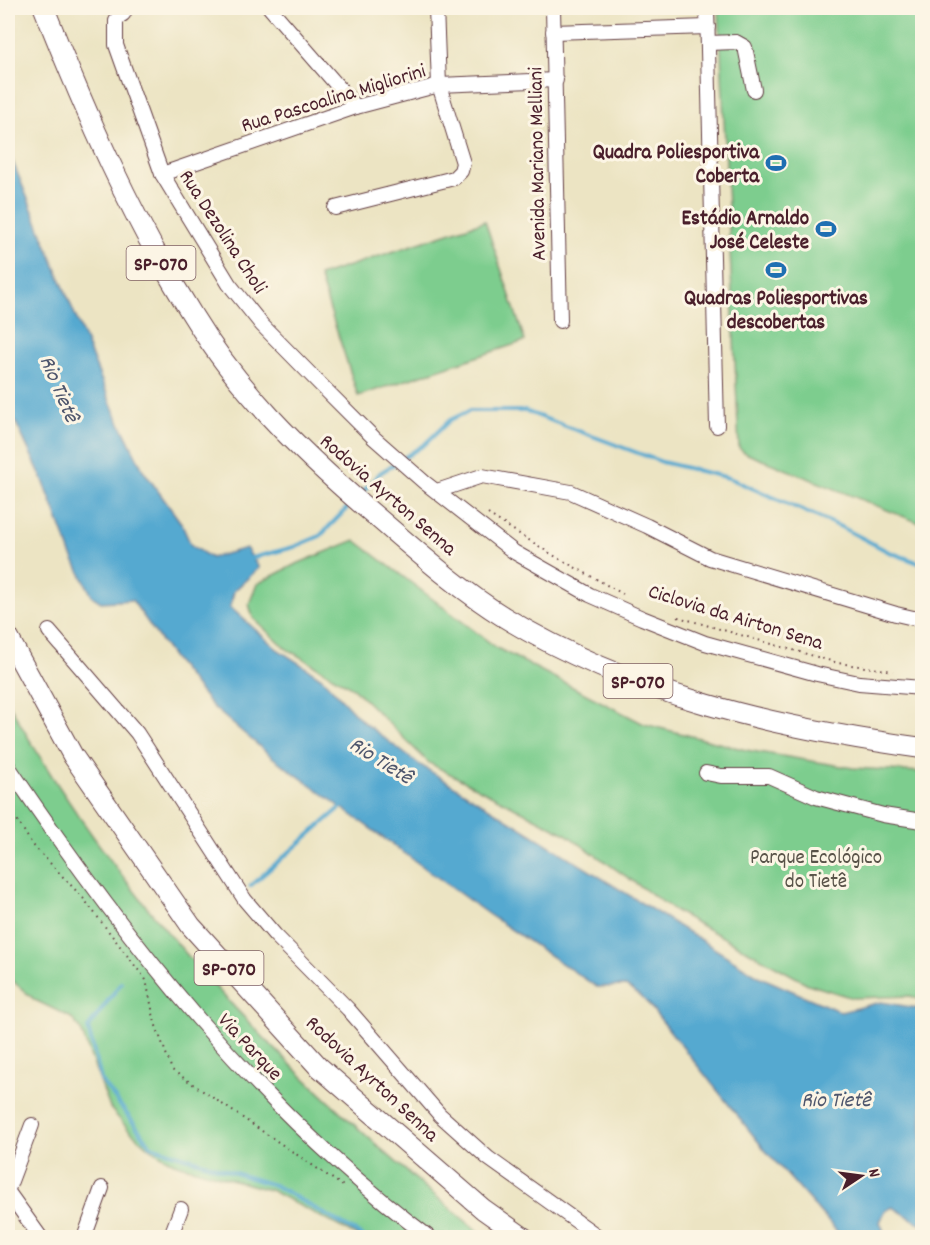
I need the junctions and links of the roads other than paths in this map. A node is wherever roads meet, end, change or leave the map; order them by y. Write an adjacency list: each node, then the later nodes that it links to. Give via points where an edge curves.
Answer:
1 (44, 8): 23 (highway, Rodovia Ayrton Senna / SP-070, via 93,129 147,239 194,319 274,422 442,573 504,617 569,652 632,679 753,718 837,736)
2 (270, 8): 13 (street)
3 (436, 8): 11 (street)
4 (553, 8): 8 (street, Avenida Mariano Melliani)
5 (707, 8): 7 (street)
6 (122, 9): 14 (street, Rua Dezolina Choli, via 116,21 116,45)
7 (708, 27): 8 (street); 9 (street)
8 (553, 32): 10 (street, Avenida Mariano Melliani)
9 (708, 43): 12 (street, via 736,42 745,47); 17 (street)
10 (556, 80): 11 (street, Rua Pascoalina Migliorini); 16 (street, Avenida Mariano Melliani)
11 (439, 85): 13 (street, Rua Pascoalina Migliorini); 15 (street, via 461,171 454,177)
12 (754, 90)
13 (356, 107): 14 (street, Rua Pascoalina Migliorini)
14 (162, 174): 18 (street, Rua Dezolina Choli, via 235,292 262,325 374,438)
15 (335, 208)
16 (560, 321)
17 (717, 426)
18 (437, 491): 19 (street, via 482,476 571,492 710,558); 22 (street, Rua Dezolina Choli, via 514,552 590,595 642,618 705,643 817,674)
19 (922, 620)
20 (49, 631): 37 (street, via 136,733 245,900 275,935 348,1009 440,1115 488,1158)
21 (8, 637): 36 (highway, Rodovia Ayrton Senna / SP-070, via 73,756 191,926 318,1066 483,1209)
22 (922, 688)
23 (922, 748)
24 (8, 766): 35 (street, Via Parque, via 65,851 192,1013 280,1108)
25 (706, 773): 26 (street, via 769,776 816,797)
26 (922, 821)
27 (32, 1125): 28 (street)
28 (12, 1157): 30 (street)
29 (102, 1188): 33 (street)
30 (8, 1190): 32 (street)
31 (181, 1209): 34 (street)
32 (41, 1238)
33 (84, 1238)
34 (170, 1238)
35 (430, 1238)
36 (524, 1238)
37 (600, 1238)

